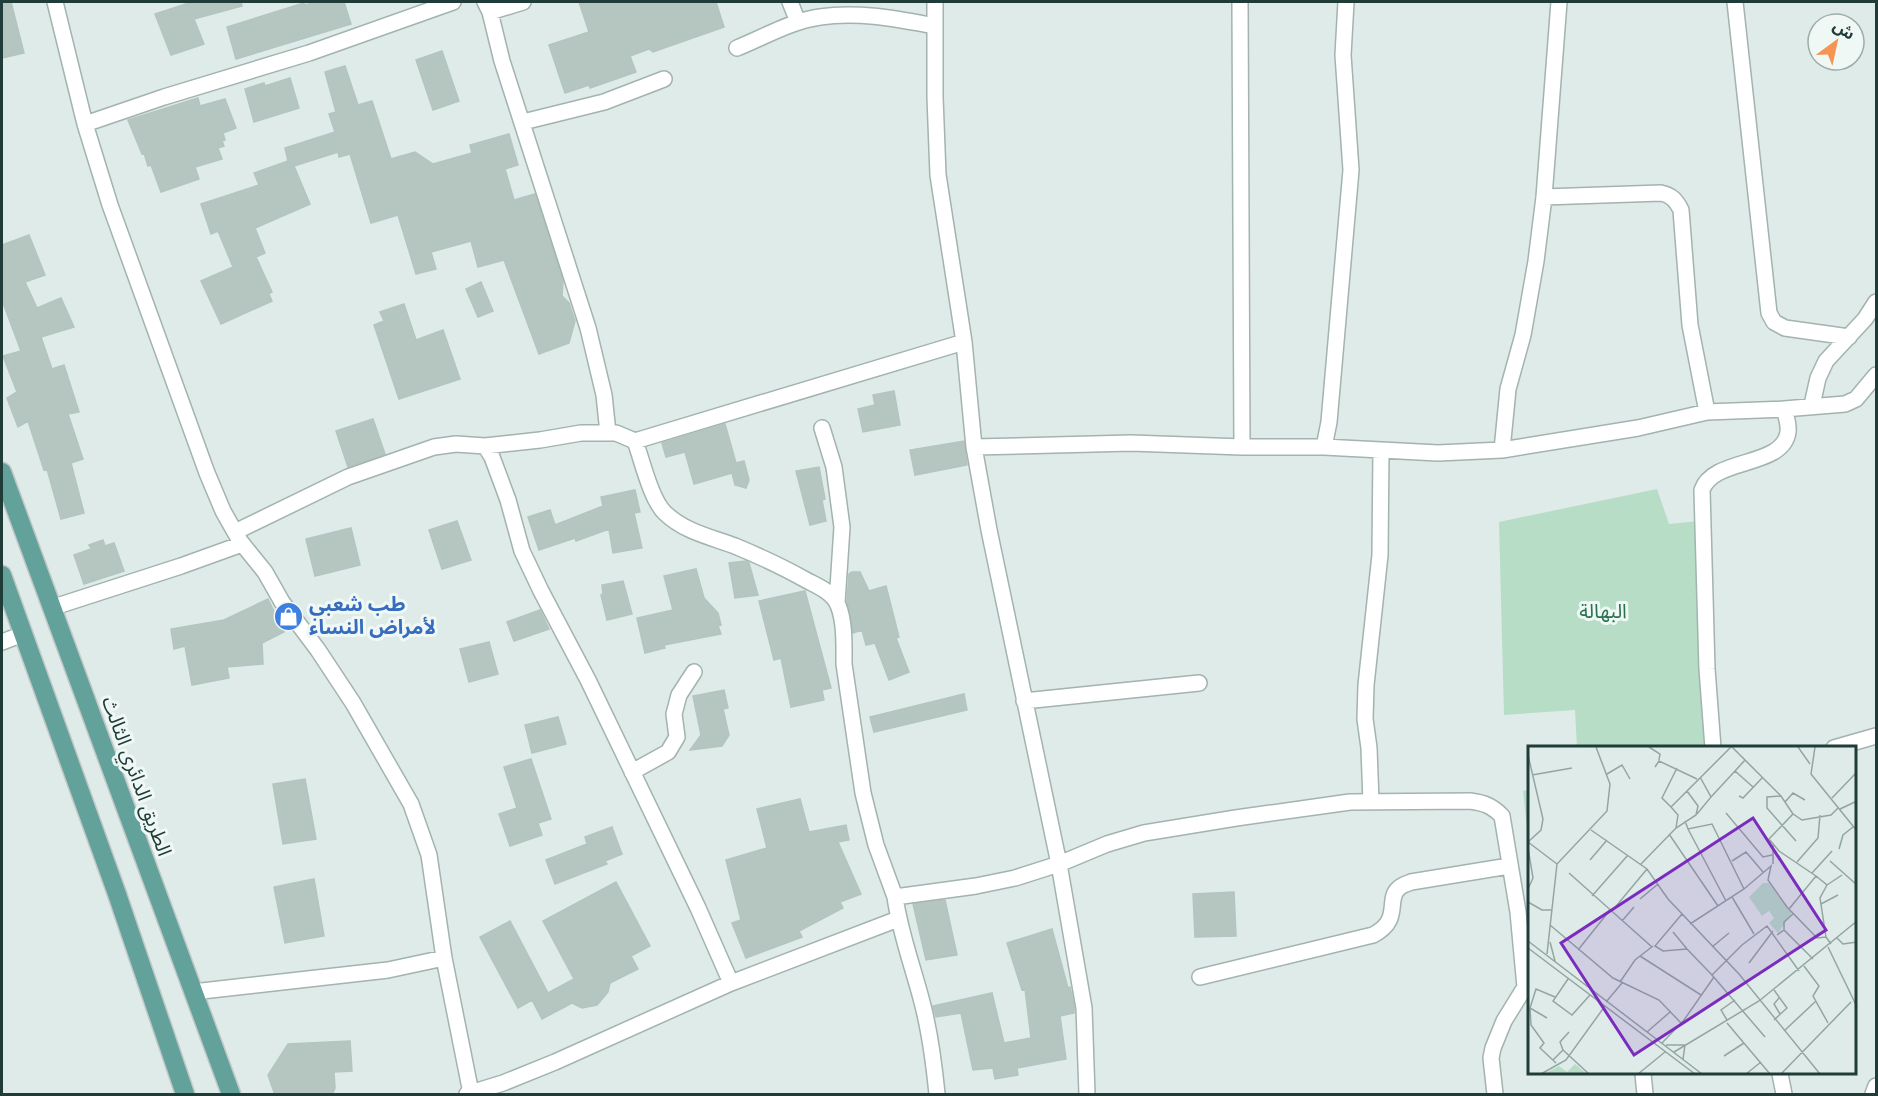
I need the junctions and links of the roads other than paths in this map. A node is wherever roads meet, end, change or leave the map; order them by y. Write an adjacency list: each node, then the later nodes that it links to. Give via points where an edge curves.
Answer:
1 (55, 2): 16 (street)
2 (453, 2): 16 (street, via 309,53)
3 (524, 2): 10 (street)
4 (790, 2): 11 (street)
5 (935, 2): 12 (street)
6 (1240, 2): 30 (street)
7 (1346, 2): 31 (street, via 1343,55 1351,170)
8 (1558, 2): 17 (street)
9 (1735, 2): 19 (street, via 1769,313 1774,322 1785,328)
10 (487, 7): 15 (street)
11 (798, 22): 12 (street, via 819,17 876,16); 13 (street)
12 (935, 26): 20 (street, via 938,175)
13 (738, 48)
14 (664, 79): 15 (street, via 604,102)
15 (523, 122): 26 (street, via 588,328 604,395)
16 (85, 124): 35 (street, via 110,205 207,473)
17 (1544, 197): 24 (street, via 1660,193 1676,201 1681,210 1690,325); 32 (street, via 1523,335 1508,389)
18 (1876, 302): 19 (street)
19 (1849, 337): 22 (street, via 1822,368)
20 (964, 342): 27 (street); 29 (street)
21 (1876, 375): 22 (street, via 1856,399 1845,404)
22 (1812, 405): 23 (street)
23 (1784, 409): 24 (street); 45 (street, via 1788,431 1779,447 1710,477 1702,490)
24 (1707, 412): 32 (street, via 1638,428)
25 (822, 428): 37 (street, via 834,467 842,527)
26 (608, 433): 27 (street); 28 (street)
27 (635, 441): 37 (street, via 665,513 700,534 786,569 821,588)
28 (485, 446): 35 (street, via 434,447 348,477); 47 (street, via 508,500 522,551)
29 (974, 447): 30 (street, via 1131,442); 43 (street)
30 (1242, 447): 31 (street)
31 (1324, 447): 33 (street)
32 (1502, 450): 33 (street)
33 (1381, 451): 48 (street, via 1380,555 1365,719)
34 (2, 472): 38 (main road, الطريق الدائري الثالث)
35 (239, 538): 38 (street, via 224,552); 54 (street, via 353,702 411,804 429,855)
36 (2, 575): 39 (main road)
37 (837, 603): 51 (street, via 863,793)
38 (51, 608): 57 (main road, الطريق الدائري الثالث)
39 (23, 634): 40 (street); 62 (main road)
40 (2, 642)
41 (694, 672): 47 (street, via 679,695 674,714 677,737 668,752)
42 (1199, 683): 43 (street)
43 (1024, 701): 49 (street)
44 (1876, 736): 46 (street)
45 (1713, 746)
46 (1841, 746)
47 (632, 772): 56 (street)
48 (1371, 802): 49 (street, via 1300,808 1144,833); 50 (street, via 1485,803 1502,816)
49 (1059, 864): 51 (street, via 976,886); 65 (street, via 1084,1008)
50 (1509, 866): 52 (street); 55 (street, via 1400,887 1389,921 1373,935)
51 (895, 897): 53 (street)
52 (1524, 911): 66 (street, via 1525,987 1492,1048)
53 (898, 919): 56 (street); 64 (street, via 923,1004)
54 (444, 958): 57 (street, via 388,970); 61 (street)
55 (1200, 977)
56 (731, 983): 61 (street, via 555,1062)
57 (192, 992): 63 (main road, الطريق الدائري الثالث)
58 (1643, 1075): 67 (street)
59 (1780, 1075): 68 (street)
60 (1876, 1086): 69 (street)
61 (469, 1094)
62 (185, 1095)
63 (231, 1095)
64 (937, 1095)
65 (1087, 1095)
66 (1495, 1095)
67 (1644, 1095)
68 (1784, 1095)
69 (1873, 1095)

